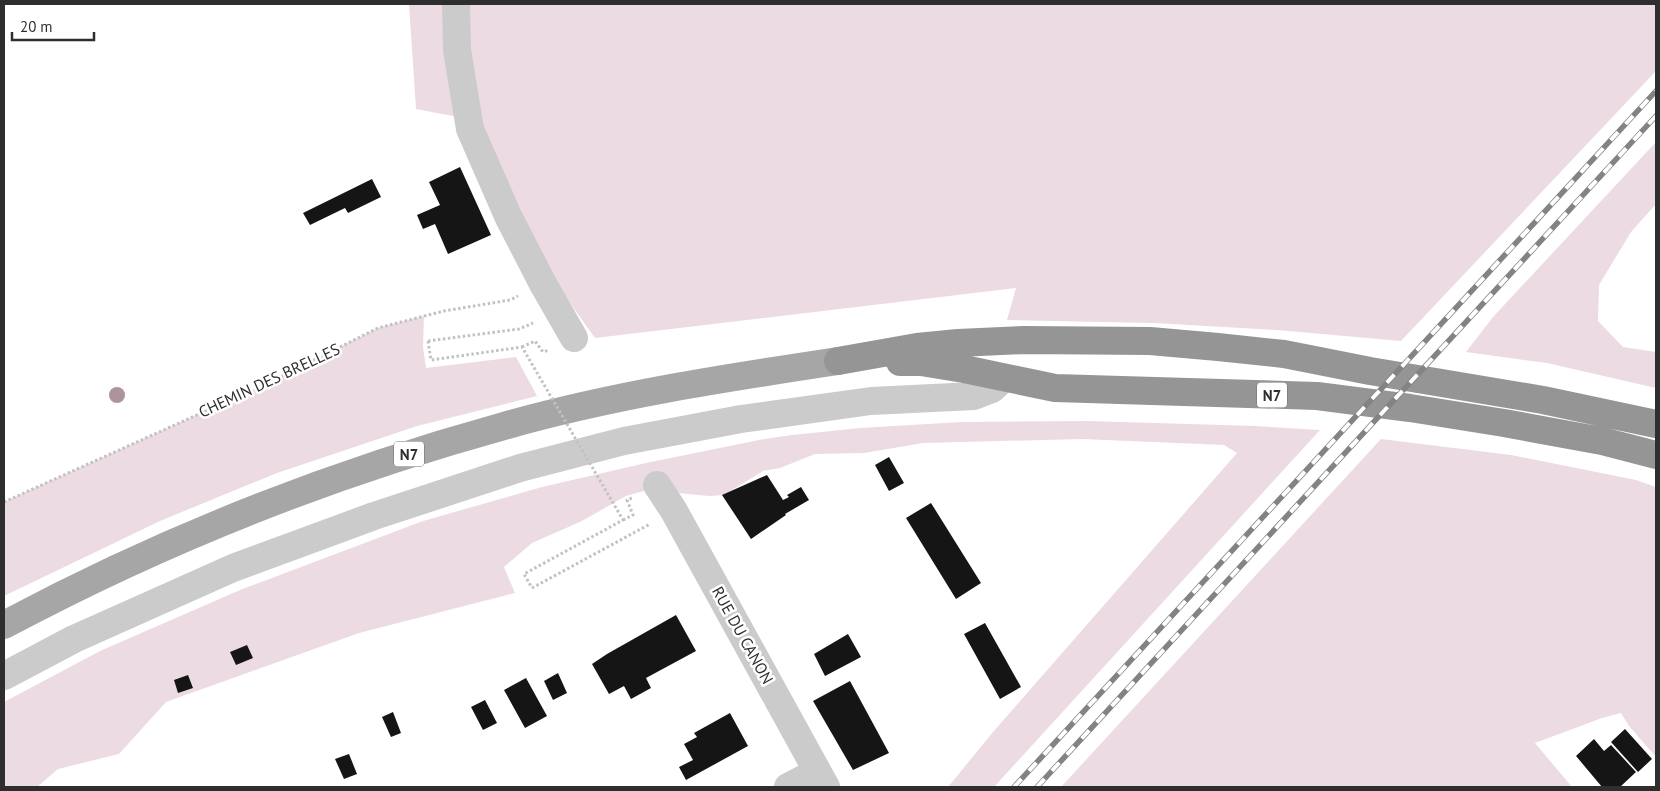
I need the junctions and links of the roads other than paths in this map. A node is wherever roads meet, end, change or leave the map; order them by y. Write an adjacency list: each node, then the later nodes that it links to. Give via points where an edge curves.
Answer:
1 (456, 4): 2 (street, via 457,50 470,130 508,216)
2 (574, 338)
3 (838, 361): 4 (highway, N7, via 921,362); 5 (highway, via 968,342 1141,341 1284,354 1543,400); 10 (main road, N7, via 723,378 605,401 506,425 410,454 298,492 190,536 92,580)
4 (1004, 378): 6 (highway, N7, via 1054,388 1317,396 1410,408); 11 (street, via 992,389 974,396 871,401 741,419 624,441 520,468 374,516 232,568 74,640)
5 (1656, 424)
6 (1602, 441): 7 (highway, N7); 8 (highway)
7 (1656, 455)
8 (1656, 470)
9 (657, 485): 12 (street, RUE DU CANON)
10 (4, 625)
11 (4, 676)
12 (822, 779): 13 (street)
13 (788, 787)

